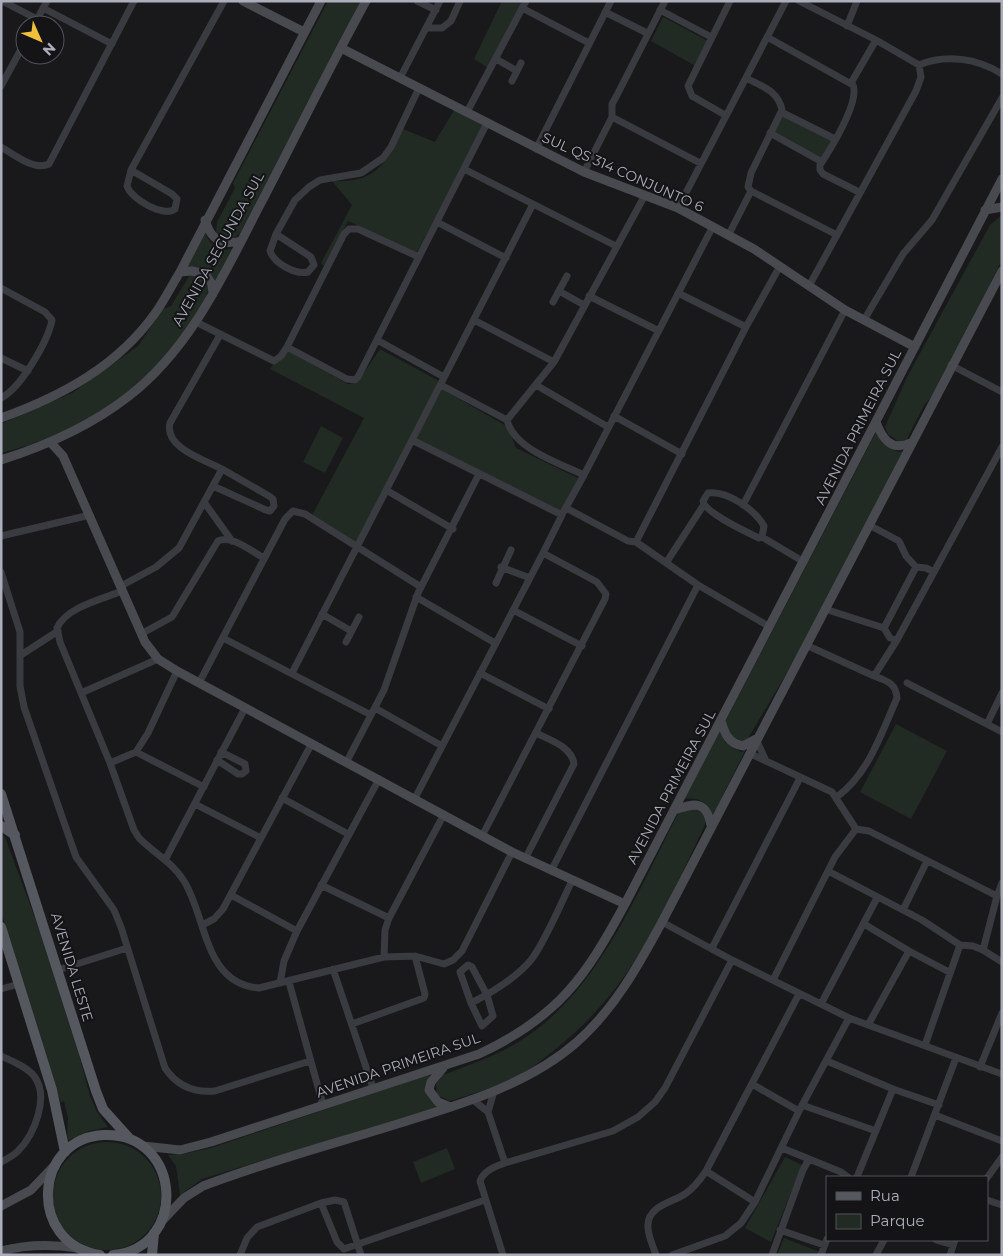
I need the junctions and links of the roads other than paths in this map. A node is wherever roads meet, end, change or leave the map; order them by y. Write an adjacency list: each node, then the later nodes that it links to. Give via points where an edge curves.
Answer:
1 (2, 1): 22 (street)
2 (47, 1): 18 (street)
3 (134, 1): 32 (street)
4 (224, 1): 59 (street)
5 (244, 1): 26 (main road)
6 (320, 1): 26 (main road, AVENIDA SEGUNDA SUL)
7 (366, 1): 33 (main road, AVENIDA SEGUNDA SUL)
8 (417, 1): 19 (street)
9 (440, 1): 19 (street)
10 (460, 1): 25 (street, via 442,28)
11 (611, 1): 21 (street)
12 (665, 1): 20 (street)
13 (730, 1): 28 (street)
14 (786, 1): 29 (street)
15 (798, 1): 24 (street)
16 (857, 1): 24 (street)
17 (524, 4): 31 (street); 35 (street)
18 (43, 8): 23 (street); 32 (street)
19 (436, 10): 25 (street)
20 (660, 10): 27 (street); 28 (street)
21 (605, 12): 27 (street); 31 (street)
22 (25, 15)
23 (40, 15)
24 (848, 26): 30 (street)
25 (426, 28): 40 (street)
26 (304, 32): 69 (main road, AVENIDA SEGUNDA SUL)
27 (647, 33): 50 (street, via 612,104)
28 (711, 37): 49 (street, via 689,82 689,90 695,98)
29 (767, 37): 41 (street); 44 (street)
30 (876, 40): 37 (street); 44 (street)
31 (589, 43): 55 (street)
32 (112, 44): 54 (street, via 49,164 34,166)
33 (341, 48): 40 (main road, SUL QS 314 CONJUNTO 6); 75 (main road, AVENIDA SEGUNDA SUL)
34 (15, 59): 42 (street)
35 (496, 59): 38 (street); 47 (street)
36 (521, 63): 38 (street)
37 (919, 65): 39 (street, via 940,58 960,59 986,65); 63 (street, via 921,77 916,91)
38 (517, 71): 43 (street)
39 (1002, 74)
40 (400, 78): 45 (main road, SUL QS 314 CONJUNTO 6)
41 (746, 78): 48 (street, via 776,94); 49 (street)
42 (2, 81)
43 (512, 81)
44 (851, 83): 53 (street, via 854,96)
45 (419, 88): 47 (main road, SUL QS 314 CONJUNTO 6); 72 (street, via 383,158 361,173 320,180 309,187 295,200)
46 (1002, 98): 95 (street, via 932,220 903,254)
47 (467, 112): 51 (main road, SUL QS 314 CONJUNTO 6)
48 (782, 112): 52 (street); 53 (street)
49 (725, 115): 57 (street)
50 (612, 117): 57 (street); 60 (street)
51 (488, 124): 55 (main road, SUL QS 314 CONJUNTO 6); 58 (street)
52 (770, 133): 56 (street); 62 (street, via 751,173 748,183)
53 (835, 139): 56 (street)
54 (1, 147)
55 (536, 149): 60 (main road, SUL QS 314 CONJUNTO 6)
56 (822, 162): 63 (street, via 822,173)
57 (700, 163): 67 (street)
58 (464, 169): 65 (street); 70 (street)
59 (131, 170): 59 (street, via 127,186 132,195 167,212 175,209 177,199 172,194)
60 (584, 172): 64 (main road, SUL QS 314 CONJUNTO 6)
61 (1002, 179): 68 (main road, AVENIDA PRIMEIRA SUL)
62 (751, 191): 73 (street); 74 (street)
63 (860, 192): 73 (street)
64 (645, 196): 67 (main road, SUL QS 314 CONJUNTO 6); 76 (street)
65 (533, 204): 76 (street); 78 (street)
66 (1002, 207): 68 (main road)
67 (678, 208): 71 (main road, SUL QS 314 CONJUNTO 6)
68 (985, 210): 102 (main road, AVENIDA PRIMEIRA SUL)
69 (206, 220): 75 (main road, via 208,230 216,240 226,244); 83 (main road, AVENIDA SEGUNDA SUL)
70 (437, 222): 77 (street); 78 (street)
71 (712, 228): 74 (main road, SUL QS 314 CONJUNTO 6); 88 (street)
72 (276, 234): 79 (street, via 307,252); 79 (street, via 270,248 276,260 303,274)
73 (837, 235): 85 (street)
74 (728, 236): 80 (main road, SUL QS 314 CONJUNTO 6)
75 (241, 241): 89 (main road, AVENIDA SEGUNDA SUL)
76 (616, 246): 90 (street)
77 (419, 257): 81 (street, via 351,228 344,234); 100 (street)
78 (506, 258): 94 (street)
79 (314, 266): 81 (street)
80 (780, 266): 85 (main road, SUL QS 314 CONJUNTO 6); 97 (street)
81 (325, 271): 101 (street)
82 (1002, 271): 105 (main road)
83 (180, 272): 89 (main road, via 204,274 212,284); 113 (main road, AVENIDA SEGUNDA SUL, via 156,312 129,344 100,370 38,405)
84 (567, 276): 87 (street)
85 (809, 286): 93 (main road, SUL QS 314 CONJUNTO 6)
86 (1, 288): 106 (street, via 46,312 52,320)
87 (559, 291): 91 (street); 92 (street)
88 (678, 293): 97 (street); 98 (street)
89 (213, 294): 96 (main road, AVENIDA SEGUNDA SUL)
90 (589, 296): 92 (street); 98 (street)
91 (553, 302)
92 (584, 305): 104 (street)
93 (844, 310): 95 (main road, SUL QS 314 CONJUNTO 6); 131 (street)
94 (474, 320): 104 (street); 107 (street)
95 (864, 320): 102 (main road, SUL QS 314 CONJUNTO 6)
96 (196, 322): 99 (street); 117 (main road, AVENIDA SEGUNDA SUL, via 159,369 130,396)
97 (746, 327): 122 (street)
98 (657, 330): 112 (street)
99 (220, 334): 101 (street, via 269,360 278,360); 125 (street, via 169,430 174,442)
100 (377, 340): 101 (street, via 361,373 351,380); 107 (street)
101 (287, 347)
102 (915, 347): 115 (main road, AVENIDA PRIMEIRA SUL)
103 (1, 358): 106 (street)
104 (554, 362): 109 (street)
105 (951, 366): 110 (street); 120 (main road)
106 (28, 371): 111 (street, via 12,392)
107 (444, 377): 108 (street)
108 (441, 385): 114 (street); 118 (street)
109 (536, 385): 114 (street); 116 (street)
110 (1002, 392)
111 (1, 398)
112 (614, 416): 116 (street); 122 (street)
113 (1, 418)
114 (507, 420): 127 (street, via 512,433 523,444)
115 (876, 422): 120 (main road, via 887,442 897,446); 146 (main road, AVENIDA PRIMEIRA SUL)
116 (608, 427): 127 (street)
117 (66, 436): 119 (main road, AVENIDA SEGUNDA SUL); 123 (main road)
118 (412, 440): 126 (street); 129 (street)
119 (51, 443): 123 (main road); 124 (main road, AVENIDA SEGUNDA SUL)
120 (910, 443): 136 (main road)
121 (1002, 447): 151 (street)
122 (682, 454): 141 (street)
123 (63, 456): 134 (main road)
124 (1, 460)
125 (222, 469): 128 (street); 128 (street, via 273,498 274,506 266,510)
126 (479, 474): 135 (street); 137 (street)
127 (584, 475): 133 (street)
128 (213, 486): 130 (street)
129 (386, 490): 137 (street); 142 (street)
130 (204, 502): 140 (street); 156 (street, via 187,536 171,557)
131 (743, 505): 132 (street, via 715,492 708,493); 139 (street, via 762,522)
132 (704, 506): 139 (street, via 747,533); 147 (street)
133 (566, 508): 135 (street); 141 (street, via 628,541)
134 (90, 515): 138 (street); 156 (main road)
135 (562, 515): 144 (street)
136 (869, 525): 149 (street, via 899,541); 159 (main road)
137 (453, 529): 155 (street)
138 (1, 536)
139 (762, 537): 146 (street)
140 (232, 541): 145 (street); 167 (street, via 221,540 213,548 172,617)
141 (636, 542): 147 (street)
142 (356, 548): 145 (street, via 305,514 293,511 285,519); 155 (street); 161 (street)
143 (511, 550): 148 (street)
144 (543, 553): 152 (street); 173 (street, via 597,582 606,594)
145 (264, 558): 168 (street)
146 (804, 562): 163 (main road, AVENIDA PRIMEIRA SUL)
147 (666, 563): 154 (street)
148 (501, 567): 152 (street); 153 (street)
149 (916, 567): 151 (street); 164 (street)
150 (1, 572): 157 (street)
151 (934, 572): 169 (street)
152 (530, 578): 160 (street)
153 (496, 583)
154 (698, 585): 163 (street); 223 (street)
155 (421, 587): 158 (street)
156 (121, 589): 165 (street, via 72,612 60,622); 167 (main road)
157 (5, 595): 174 (street, via 20,632)
158 (416, 597): 171 (street); 185 (street, via 392,671)
159 (825, 609): 164 (street); 172 (main road)
160 (513, 610): 171 (street); 173 (street)
161 (322, 614): 166 (street); 177 (street)
162 (359, 617): 166 (street)
163 (770, 627): 188 (main road, AVENIDA PRIMEIRA SUL)
164 (884, 628): 169 (street, via 890,638)
165 (58, 631): 174 (street); 182 (street)
166 (351, 631): 170 (street)
167 (141, 634): 175 (main road)
168 (223, 638): 177 (street); 180 (street)
169 (898, 640): 179 (street)
170 (346, 642)
171 (495, 643): 178 (street)
172 (806, 645): 179 (street); 192 (main road)
173 (582, 646): 186 (street)
174 (22, 654): 240 (street, via 20,686 23,701 63,821 76,857 114,910)
175 (158, 659): 176 (main road); 182 (street)
176 (177, 671): 180 (main road); 195 (street)
177 (292, 673): 187 (street)
178 (480, 673): 186 (street); 194 (street)
179 (874, 676): 206 (street, via 891,682 897,689 897,698 867,766 852,786)
180 (199, 683): 184 (main road)
181 (907, 683): 189 (street)
182 (80, 693): 201 (street)
183 (1002, 694): 189 (street)
184 (245, 708): 193 (main road); 196 (street)
185 (375, 708): 187 (street); 194 (street)
186 (549, 709): 191 (street)
187 (371, 715): 199 (street)
188 (721, 720): 192 (main road, via 732,743 742,746); 210 (main road, AVENIDA PRIMEIRA SUL)
189 (987, 724): 190 (street)
190 (1002, 732)
191 (536, 734): 217 (street); 220 (street, via 560,746 573,758 574,764)
192 (756, 739): 197 (main road); 200 (street)
193 (312, 742): 199 (main road); 207 (street)
194 (442, 746): 208 (street)
195 (136, 752): 201 (street); 204 (street)
196 (221, 752): 198 (street); 198 (street, via 245,764 246,771 238,774)
197 (749, 753): 200 (street); 212 (main road)
198 (217, 760): 204 (street)
199 (347, 762): 203 (main road)
200 (766, 762): 202 (street)
201 (110, 763): 221 (street, via 134,830)
202 (800, 778): 206 (street); 241 (street)
203 (379, 779): 208 (main road); 215 (street)
204 (204, 787): 209 (street)
205 (1, 794): 216 (main road, AVENIDA LESTE)
206 (837, 797): 214 (street)
207 (282, 798): 215 (street); 218 (street)
208 (414, 800): 211 (main road)
209 (195, 804): 218 (street); 221 (street)
210 (674, 810): 212 (main road, via 700,805 708,812); 231 (main road, AVENIDA PRIMEIRA SUL)
211 (443, 816): 217 (main road); 233 (street)
212 (711, 825): 234 (main road)
213 (1, 826): 216 (main road)
214 (856, 829): 222 (street, via 869,831); 224 (street, via 844,842)
215 (348, 834): 227 (street)
216 (15, 835): 249 (main road, AVENIDA LESTE)
217 (482, 836): 219 (main road)
218 (261, 838): 228 (street)
219 (512, 852): 220 (main road); 244 (street, via 462,951 444,964)
220 (525, 859): 223 (main road)
221 (165, 860): 236 (street, via 183,879)
222 (927, 861): 229 (street); 232 (street)
223 (551, 871): 225 (main road)
224 (828, 871): 230 (street); 251 (street)
225 (572, 881): 231 (main road); 257 (street, via 532,958 519,972)
226 (1002, 883): 229 (street)
227 (321, 885): 233 (street); 238 (street)
228 (231, 895): 236 (street, via 214,918); 238 (street)
229 (997, 896): 242 (street)
230 (877, 898): 232 (street); 235 (street)
231 (625, 904): 269 (main road, AVENIDA PRIMEIRA SUL, via 598,954 552,1007 517,1035)
232 (903, 910): 239 (street)
233 (389, 918): 245 (street)
234 (662, 922): 241 (street); 275 (main road, via 623,991 603,1016 576,1043 546,1065)
235 (864, 924): 243 (street); 259 (street)
236 (202, 925): 253 (street, via 217,963 225,974 250,988)
237 (1, 927): 254 (main road)
238 (297, 932): 253 (street, via 284,961)
239 (960, 945): 242 (street); 250 (street)
240 (127, 948): 249 (street); 267 (street, via 165,1068 181,1085 203,1092 216,1091)
241 (712, 948): 246 (street)
242 (982, 950): 247 (street)
243 (909, 952): 250 (street); 263 (street)
244 (415, 956): 245 (street); 262 (street, via 424,998)
245 (384, 957): 248 (street)
246 (732, 960): 251 (street); 293 (street, via 674,1073 655,1102 613,1131)
247 (1002, 962)
248 (333, 969): 252 (street); 262 (street)
249 (58, 970): 284 (main road, AVENIDA LESTE, via 103,1109)
250 (949, 972): 264 (street)
251 (773, 980): 256 (street)
252 (289, 982): 253 (street); 267 (street)
253 (280, 983)
254 (19, 984): 255 (street); 288 (main road, via 52,1090)
255 (1, 989)
256 (799, 994): 259 (street); 272 (street)
257 (487, 995): 258 (street); 258 (street, via 493,1016 482,1026); 258 (street, via 468,965 460,972)
258 (471, 1002)
259 (821, 1004): 261 (street)
260 (1002, 1013): 270 (street)
261 (849, 1018): 263 (street); 268 (street)
262 (352, 1024): 273 (street)
263 (868, 1024): 264 (street)
264 (924, 1045): 266 (street)
265 (1, 1056): 291 (street, via 33,1075 39,1084 41,1099 26,1140 17,1152)
266 (956, 1058): 270 (street); 278 (street)
267 (310, 1061): 277 (street)
268 (826, 1061): 274 (street); 280 (street)
269 (445, 1066): 273 (main road, AVENIDA PRIMEIRA SUL); 279 (main road, via 431,1082 429,1090 438,1102)
270 (980, 1067): 271 (street)
271 (1002, 1074)
272 (752, 1084): 280 (street); 294 (street)
273 (373, 1088): 277 (main road, AVENIDA PRIMEIRA SUL)
274 (893, 1089): 278 (street); 283 (street)
275 (494, 1091): 276 (main road); 281 (street)
276 (472, 1099): 279 (main road); 281 (street)
277 (323, 1105): 286 (main road, AVENIDA PRIMEIRA SUL, via 180,1150)
278 (939, 1105): 282 (street)
279 (450, 1108): 305 (main road, via 203,1186 184,1198)
280 (801, 1108): 283 (street); 287 (street)
281 (488, 1112): 293 (street)
282 (935, 1115): 285 (street); 297 (street)
283 (876, 1132): 296 (street)
284 (130, 1139): 286 (main road); 288 (main road, via 117,1135 89,1138)
285 (1002, 1140)
286 (143, 1146): 305 (main road, via 161,1167 166,1180 167,1201)
287 (782, 1148): 290 (street); 301 (street)
288 (65, 1152): 292 (main road)
289 (1002, 1157): 298 (street)
290 (809, 1160): 295 (street); 306 (street)
291 (1, 1162)
292 (56, 1163): 304 (main road, via 31,1190); 312 (main road, via 47,1190 49,1210 58,1230)
293 (504, 1163): 299 (street, via 482,1176 480,1181)
294 (706, 1171): 301 (street); 320 (street, via 685,1194 652,1213 648,1224)
295 (847, 1176)
296 (857, 1176)
297 (912, 1176)
298 (988, 1177)
299 (486, 1200): 311 (street); 319 (street)
300 (988, 1200): 303 (street)
301 (755, 1202): 321 (street, via 741,1223 725,1236)
302 (321, 1203): 311 (street, via 341,1247); 311 (street, via 344,1202); 317 (street, via 257,1227 247,1238)
303 (1002, 1205)
304 (1, 1206)
305 (162, 1221): 307 (main road)
306 (780, 1230): 309 (street); 322 (street)
307 (154, 1233): 315 (main road, via 132,1250); 316 (main road)
308 (883, 1241): 324 (street)
309 (826, 1242): 323 (street)
310 (954, 1243): 325 (street)
311 (358, 1245): 318 (street)
312 (78, 1248): 313 (main road, via 35,1244); 314 (main road)
313 (1, 1251)
314 (94, 1254)
315 (113, 1255)
316 (152, 1255)
317 (240, 1255)
318 (361, 1255)
319 (503, 1255)
320 (656, 1255)
321 (672, 1255)
322 (772, 1255)
323 (821, 1255)
324 (876, 1255)
325 (950, 1255)

